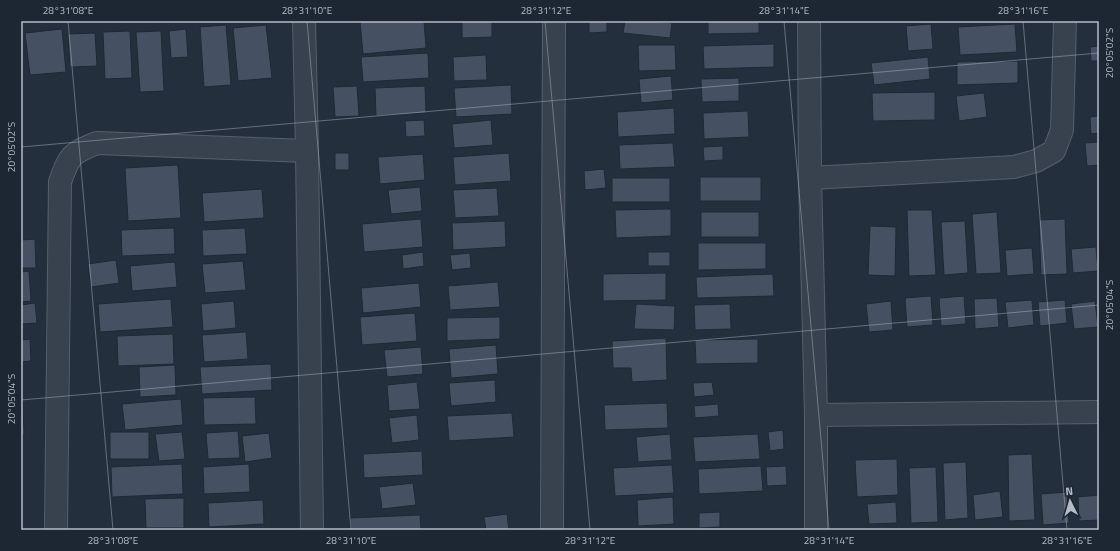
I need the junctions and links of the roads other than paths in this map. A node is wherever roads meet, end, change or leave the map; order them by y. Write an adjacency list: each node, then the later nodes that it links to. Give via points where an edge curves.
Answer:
1 (304, 21): 5 (street)
2 (554, 21): 11 (street)
3 (808, 21): 6 (street)
4 (1064, 21): 6 (street, via 1062,130 1054,151 1036,161 1014,167)
5 (307, 151): 9 (street, via 97,144 79,150 67,162 60,182); 10 (street)
6 (810, 178): 8 (street)
7 (1099, 412): 8 (street)
8 (816, 415): 12 (street)
9 (56, 530)
10 (312, 530)
11 (552, 530)
12 (816, 530)

